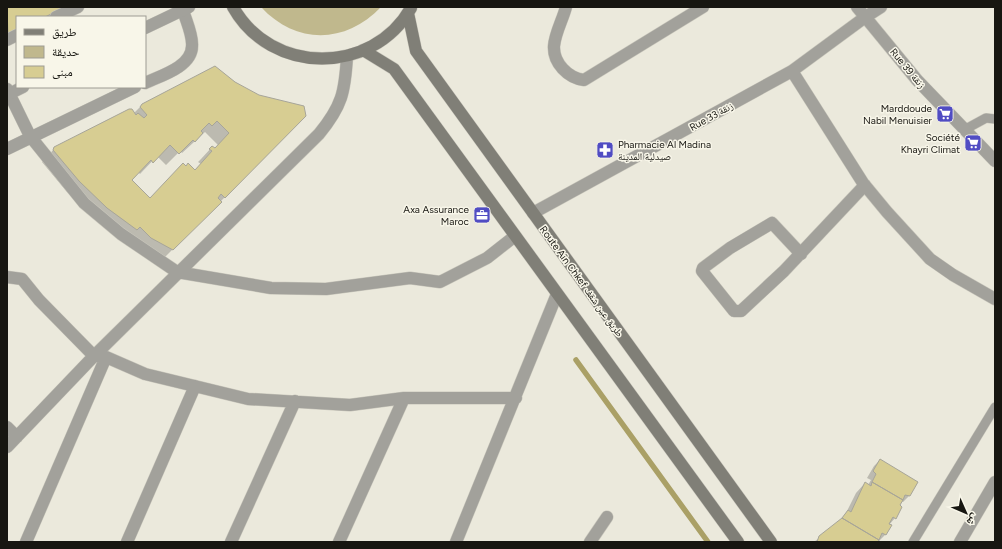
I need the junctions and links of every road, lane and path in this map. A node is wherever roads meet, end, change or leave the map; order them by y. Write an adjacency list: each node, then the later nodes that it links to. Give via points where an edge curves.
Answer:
1 (78, 7): 9 (street)
2 (233, 7): 15 (main road, via 252,31 277,49 296,56 316,59)
3 (566, 7): 4 (street, via 554,46 556,56 561,68 568,74 575,79 584,80)
4 (703, 7)
5 (857, 7): 10 (street, Rue 39 زنقة)
6 (881, 7): 10 (street, Rue 33 زنقة)
7 (184, 8): 11 (street); 17 (street, via 192,46 190,55 177,68)
8 (410, 10): 14 (main road, via 388,34); 27 (main road, Route Aïn Chkef طريق عين شقف, via 416,51)
9 (58, 16)
10 (864, 18): 16 (street, Rue 33 زنقة); 22 (street, Rue 39 زنقة)
11 (146, 27)
12 (16, 36): 13 (street)
13 (7, 40)
14 (363, 50): 15 (main road); 28 (main road, via 394,69)
15 (347, 56): 30 (street, via 345,88 332,118 319,134)
16 (792, 71): 26 (street); 27 (street, Rue 33 زنقة)
17 (146, 83)
18 (20, 88): 20 (street)
19 (134, 88): 23 (street)
20 (8, 92): 23 (street)
21 (995, 118): 22 (lane, via 986,118)
22 (964, 130): 25 (street, Rue 39 زنقة)
23 (30, 136): 24 (street); 30 (street, via 84,203 120,234)
24 (7, 149)
25 (995, 161)
26 (865, 185): 29 (street); 33 (street, via 930,259)
27 (534, 213): 53 (main road, Route Aïn Chkef طريق عين شقف)
28 (515, 236): 30 (street, via 487,258 440,282 410,278 326,289 271,288); 32 (main road)
29 (801, 254): 29 (street, via 738,312 734,311 702,271 730,248 772,223)
30 (177, 272): 34 (street)
31 (7, 277): 34 (street, via 22,279)
32 (557, 294): 38 (street); 52 (main road)
33 (995, 298)
34 (94, 356): 35 (street); 42 (street)
35 (106, 357): 36 (street, via 145,374); 46 (street)
36 (195, 386): 39 (street, via 248,399); 47 (street)
37 (404, 398): 38 (street); 39 (street, via 350,405); 49 (street)
38 (516, 398): 50 (street)
39 (295, 401): 48 (street)
40 (995, 407): 54 (lane)
41 (7, 426): 42 (street)
42 (17, 437): 43 (street)
43 (7, 447)
44 (995, 482): 55 (street)
45 (607, 516): 51 (street)
46 (26, 542)
47 (127, 542)
48 (231, 542)
49 (339, 542)
50 (456, 542)
51 (590, 542)
52 (738, 542)
53 (771, 542)
54 (913, 542)
55 (960, 542)

